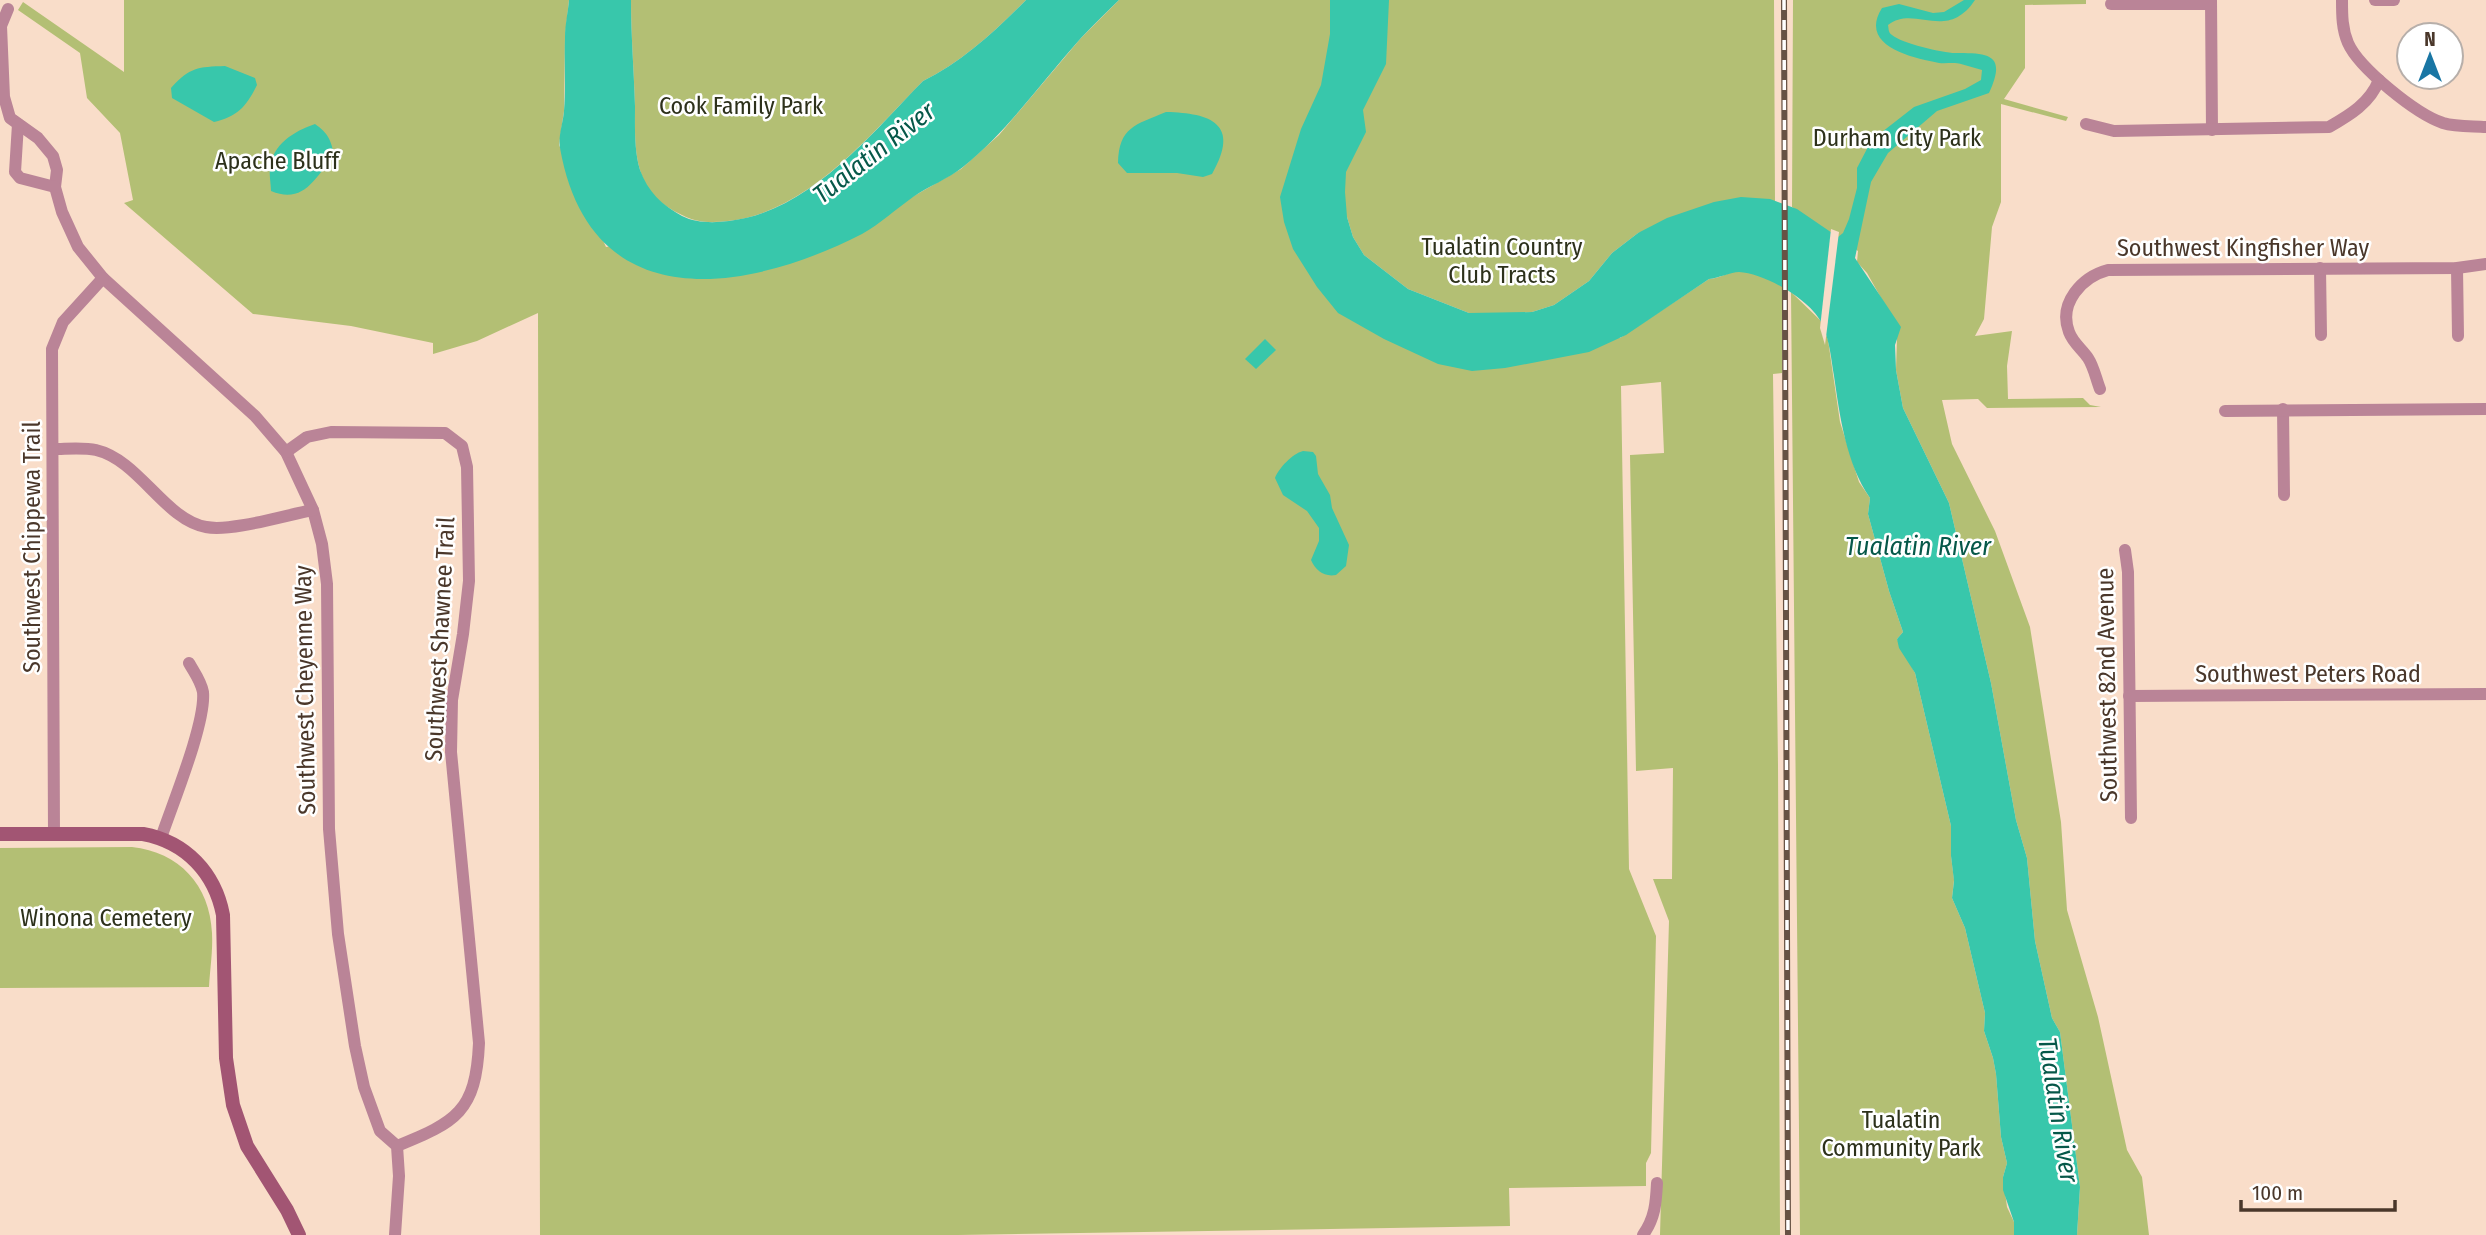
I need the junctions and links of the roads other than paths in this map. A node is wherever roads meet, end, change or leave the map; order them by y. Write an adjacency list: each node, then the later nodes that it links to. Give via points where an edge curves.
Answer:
1 (2342, 0): 7 (street, via 2347,41)
2 (2375, 0): 3 (street)
3 (2394, 0)
4 (2211, 2): 5 (street); 11 (street)
5 (2110, 4)
6 (8, 9): 8 (street, Southwest Cheyenne Way, via 1,26 4,97 10,118)
7 (2379, 80): 10 (street, via 2443,123); 11 (street, via 2374,93 2353,113 2329,127)
8 (18, 124): 12 (street, Southwest Cheyenne Way, via 53,156); 12 (street, Southwest Cheyenne Way, via 15,172 20,178)
9 (2086, 124): 11 (street, via 2113,131)
10 (2486, 127)
11 (2212, 130)
12 (55, 187): 16 (street, Southwest Cheyenne Way, via 78,247)
13 (2486, 264): 15 (street, Southwest Kingfisher Way)
14 (2320, 268): 15 (street, Southwest Kingfisher Way); 17 (street); 19 (street, Southwest Kingfisher Way, via 2097,273 2077,289 2066,315 2067,329 2088,358)
15 (2457, 268): 18 (street)
16 (103, 278): 23 (street, Southwest Chippewa Trail, via 63,322 52,349); 24 (street, Southwest Cheyenne Way, via 255,416)
17 (2321, 335)
18 (2458, 336)
19 (2099, 389)
20 (2486, 409): 21 (street)
21 (2283, 410): 22 (street); 25 (street)
22 (2225, 411)
23 (52, 449): 26 (street, via 97,450 124,464 183,517 205,527 229,527); 33 (street, Southwest Chippewa Trail)
24 (286, 452): 26 (street, Southwest Cheyenne Way); 35 (street, Southwest Shawnee Trail, via 306,437 331,432 424,431 445,433 462,446 467,467 469,581 452,700 452,752 480,1044 475,1083 460,1112 440,1128)
25 (2284, 495)
26 (313, 510): 35 (street, Southwest Cheyenne Way, via 327,584 329,828 338,934 364,1087 380,1131)
27 (2125, 550): 30 (street, Southwest 82nd Avenue)
28 (189, 663): 34 (street, via 203,692 200,720)
29 (2486, 694): 30 (street, Southwest Peters Road)
30 (2130, 696): 31 (street, Southwest 82nd Avenue)
31 (2131, 818)
32 (0, 834): 33 (main road)
33 (54, 834): 34 (main road, via 134,833)
34 (161, 838): 37 (main road, via 200,865 219,897 225,931 226,1058 233,1105 256,1163)
35 (397, 1146): 38 (street)
36 (1657, 1183): 39 (street, via 1656,1210)
37 (299, 1235)
38 (394, 1235)
39 (1643, 1235)

